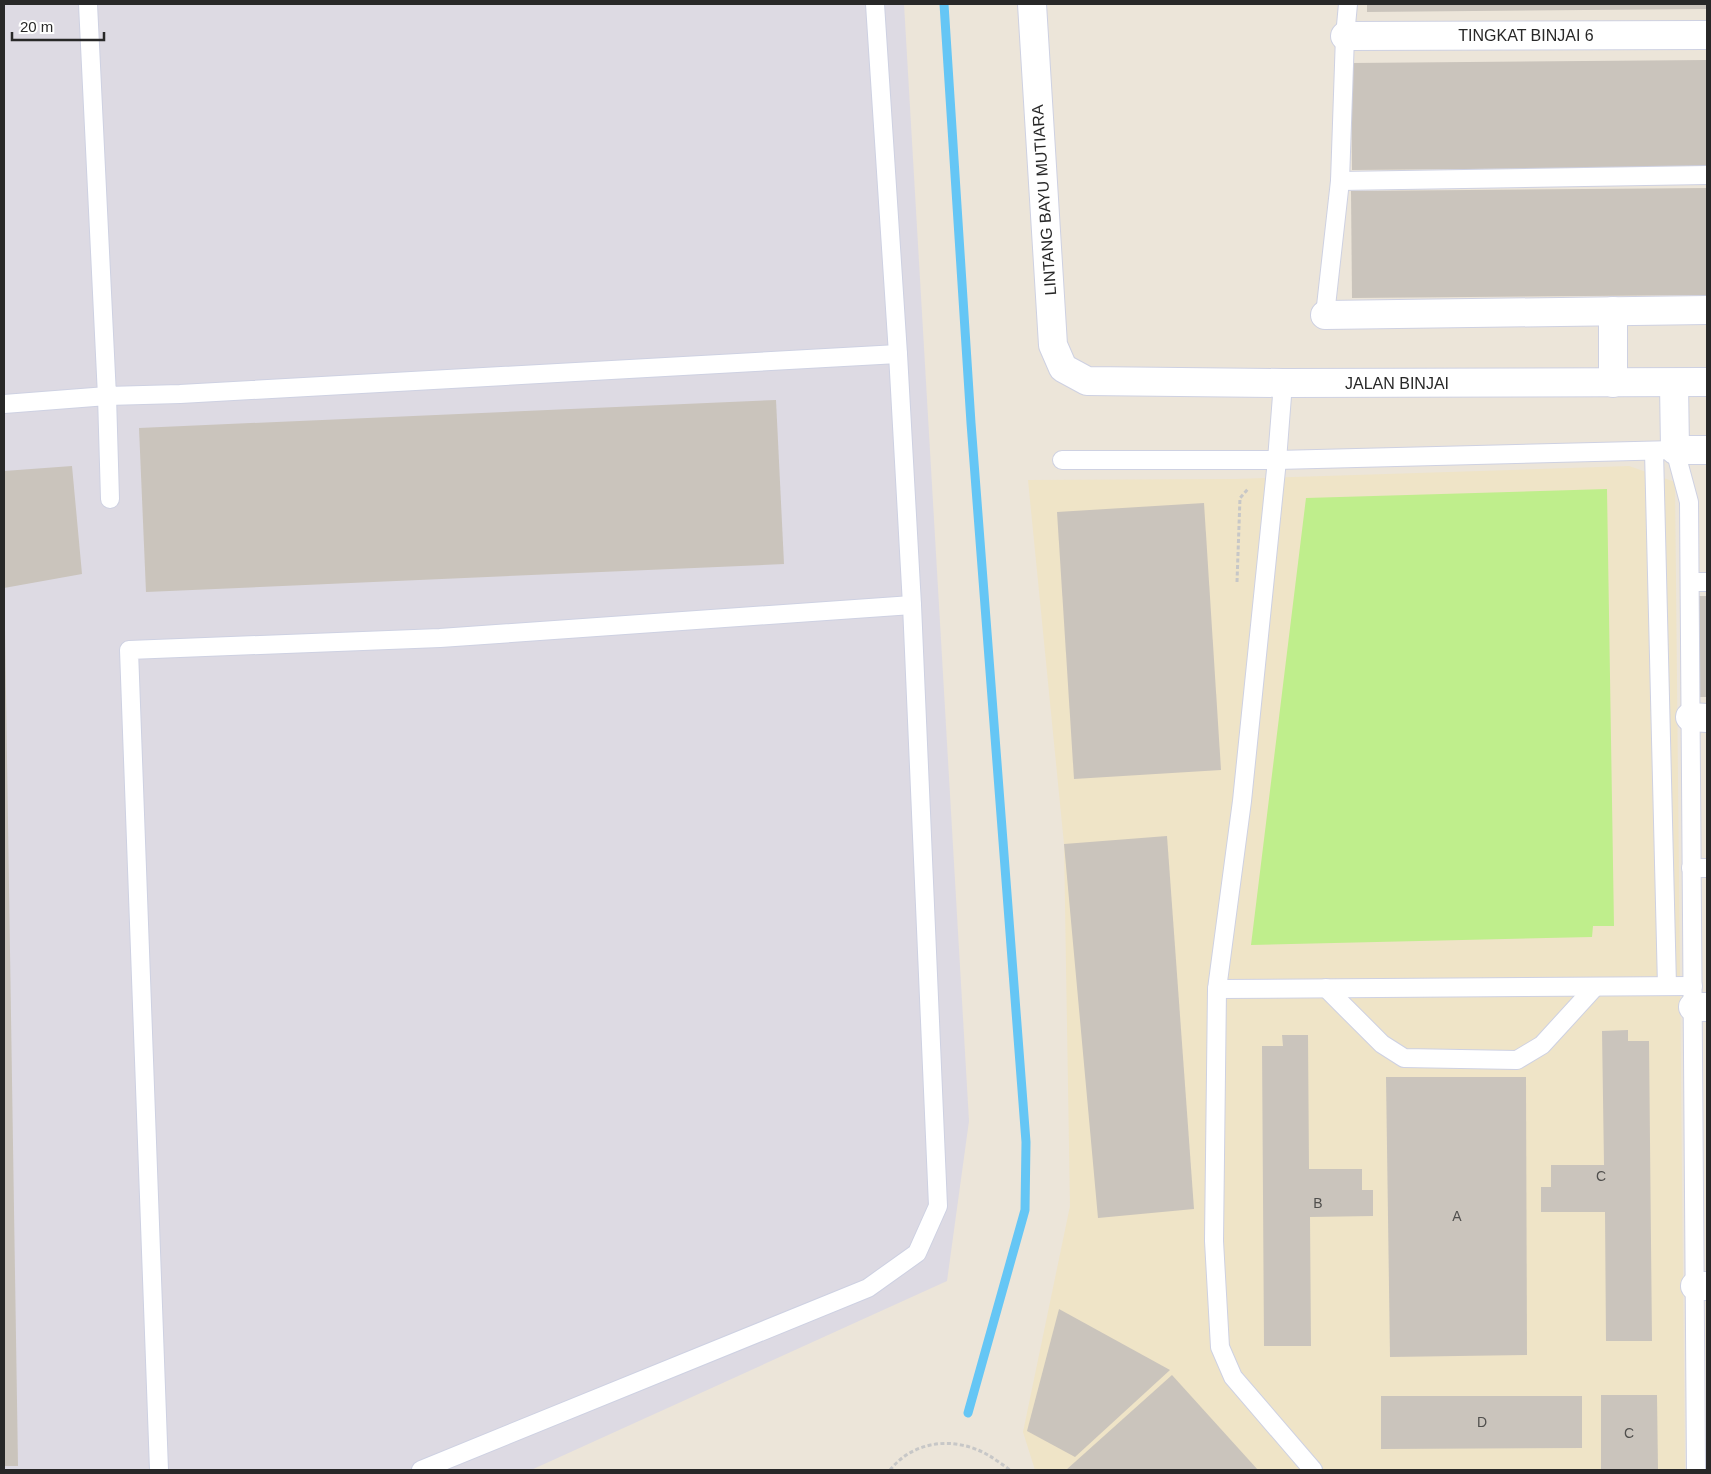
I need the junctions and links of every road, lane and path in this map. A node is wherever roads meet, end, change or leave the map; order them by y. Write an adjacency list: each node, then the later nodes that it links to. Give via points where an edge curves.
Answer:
1 (88, 4): 18 (lane)
2 (875, 4): 12 (lane)
3 (1032, 4): 13 (street, LINTANG BAYU MUTIARA, via 1053,345 1064,368)
4 (1348, 4): 6 (lane)
5 (1707, 35): 6 (street, TINGKAT BINJAI 6)
6 (1345, 36): 8 (lane)
7 (1707, 175): 8 (lane)
8 (1340, 181): 11 (lane)
9 (1707, 310): 10 (street)
10 (1612, 312): 11 (street); 17 (street)
11 (1325, 315)
12 (898, 354): 18 (lane); 26 (lane)
13 (1087, 380): 16 (street, JALAN BINJAI)
14 (1674, 382): 15 (street, JALAN BINJAI); 17 (street, JALAN BINJAI); 20 (street)
15 (1707, 382)
16 (1283, 383): 17 (street, JALAN BINJAI); 23 (lane)
17 (1613, 384)
18 (107, 396): 19 (lane); 24 (lane)
19 (4, 404)
20 (1664, 450): 21 (street); 23 (lane); 25 (lane, via 1689,502); 29 (lane)
21 (1707, 450)
22 (1062, 460): 23 (lane)
23 (1277, 460): 32 (lane, via 1242,801)
24 (110, 500)
25 (1698, 582): 27 (lane)
26 (912, 605): 37 (lane, via 440,638 129,650); 38 (lane, via 938,1206 917,1253 868,1288)
27 (1699, 717): 28 (lane)
28 (1699, 868): 33 (lane)
29 (1667, 986): 30 (lane); 33 (lane)
30 (1595, 987): 31 (lane); 31 (lane, via 1542,1045 1517,1060 1404,1058 1382,1044)
31 (1326, 988): 32 (lane)
32 (1217, 989): 41 (lane, via 1214,1241 1220,1346 1233,1377)
33 (1698, 1000): 34 (lane)
34 (1700, 1148): 35 (lane)
35 (1701, 1286): 36 (lane)
36 (1702, 1427): 42 (lane)
37 (159, 1470)
38 (421, 1470)
39 (890, 1470): 40 (path, via 913,1450 955,1443 986,1454)
40 (1010, 1470)
41 (1313, 1470)
42 (1696, 1470)

